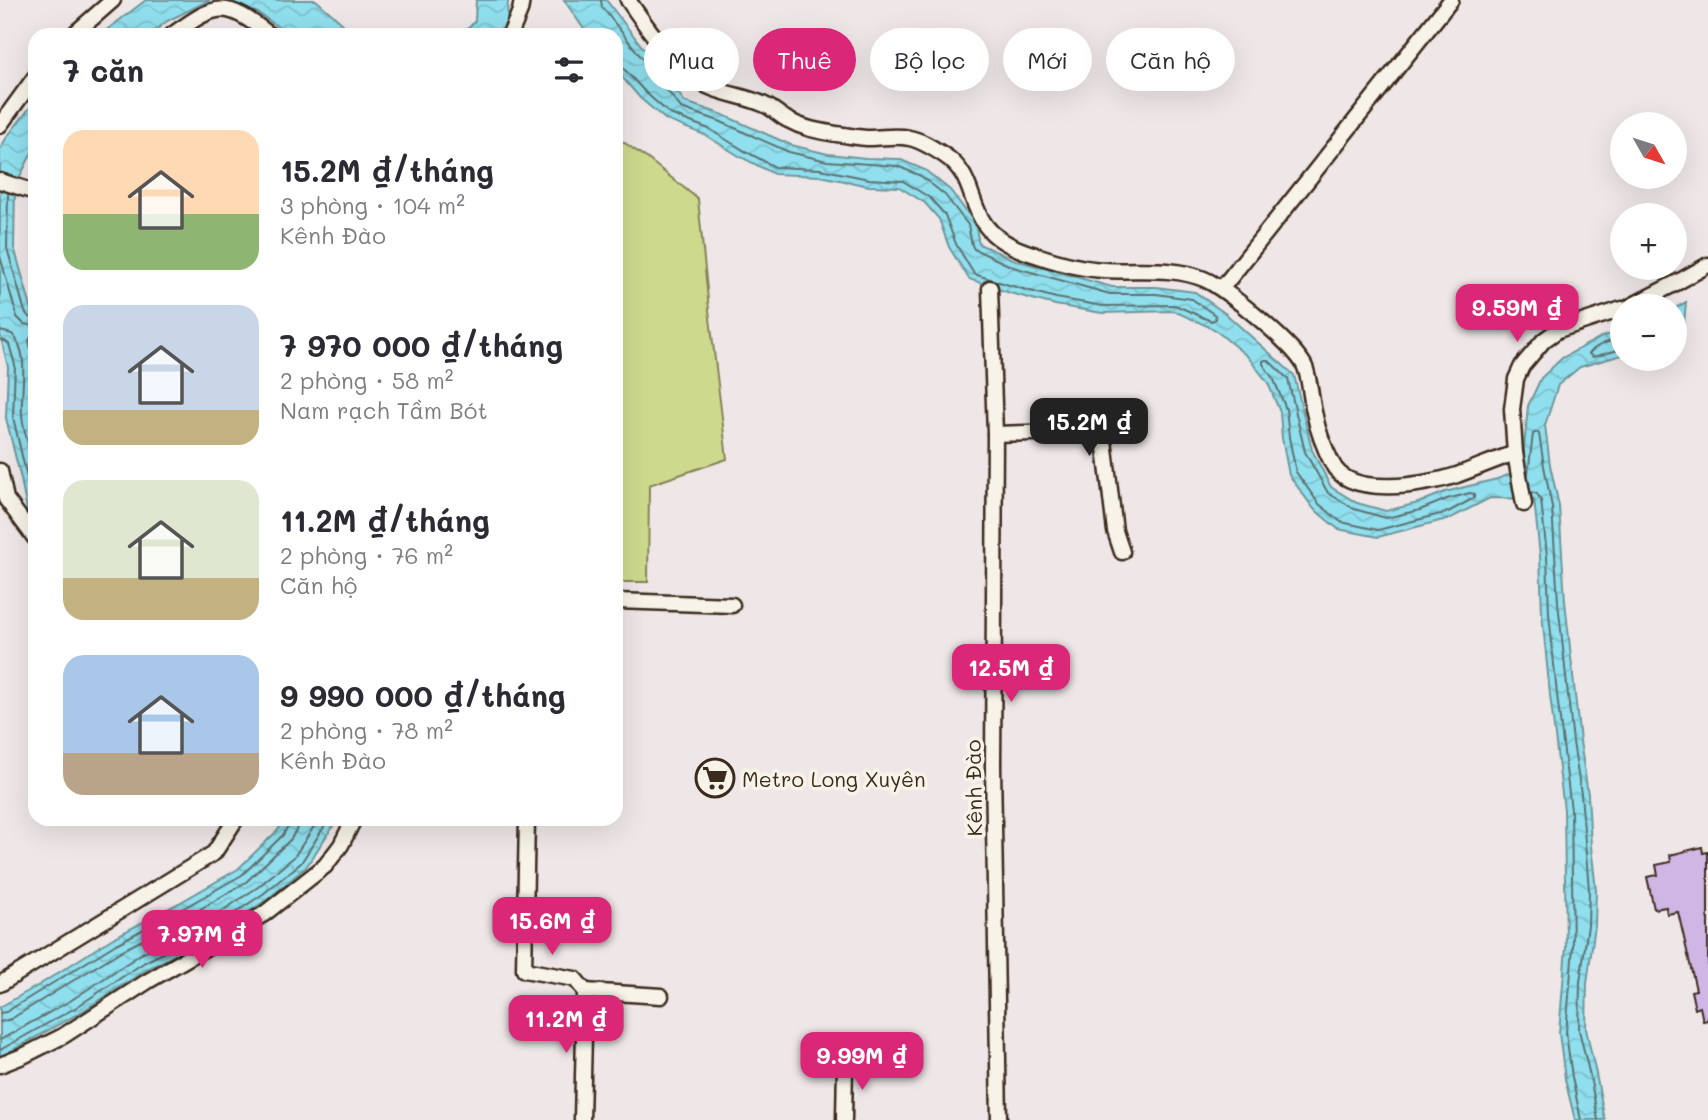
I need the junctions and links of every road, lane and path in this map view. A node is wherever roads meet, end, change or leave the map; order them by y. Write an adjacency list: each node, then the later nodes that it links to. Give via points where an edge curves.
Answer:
1 (113, 0): 5 (street)
2 (522, 0): 8 (street)
3 (628, 0): 15 (street, via 683,71 711,88 764,104 805,129 869,138 908,137 946,156 961,171 986,226 1012,246 1075,266 1161,270 1203,278)
4 (1451, 0): 15 (street)
5 (81, 28)
6 (183, 28): 7 (street, via 210,11 225,9 248,17)
7 (261, 28)
8 (513, 28)
9 (28, 87): 10 (street)
10 (0, 125)
11 (0, 181): 12 (street)
12 (28, 190)
13 (1708, 265): 16 (street)
14 (990, 288): 18 (street, Kênh Đào)
15 (1222, 288): 19 (street, via 1274,332 1305,366 1315,420 1340,476 1370,485 1412,485)
16 (1654, 294)
17 (1610, 313): 19 (street, via 1558,330 1522,366 1512,410)
18 (995, 434): 23 (street, via 1103,432 1115,531); 36 (street, Kênh Đào, via 993,766)
19 (1515, 458): 21 (street)
20 (0, 471): 22 (street, via 6,499)
21 (1524, 504)
22 (28, 529)
23 (1122, 552)
24 (623, 601): 25 (street)
25 (732, 605)
26 (231, 826): 29 (street, via 214,853)
27 (350, 826): 33 (street, via 325,866 264,915 63,1036)
28 (527, 826): 30 (street, via 524,970 575,979)
29 (0, 985)
30 (585, 991): 31 (street); 34 (street)
31 (661, 996)
32 (845, 1063): 35 (street)
33 (0, 1065)
34 (582, 1120)
35 (844, 1120)
36 (999, 1120)

